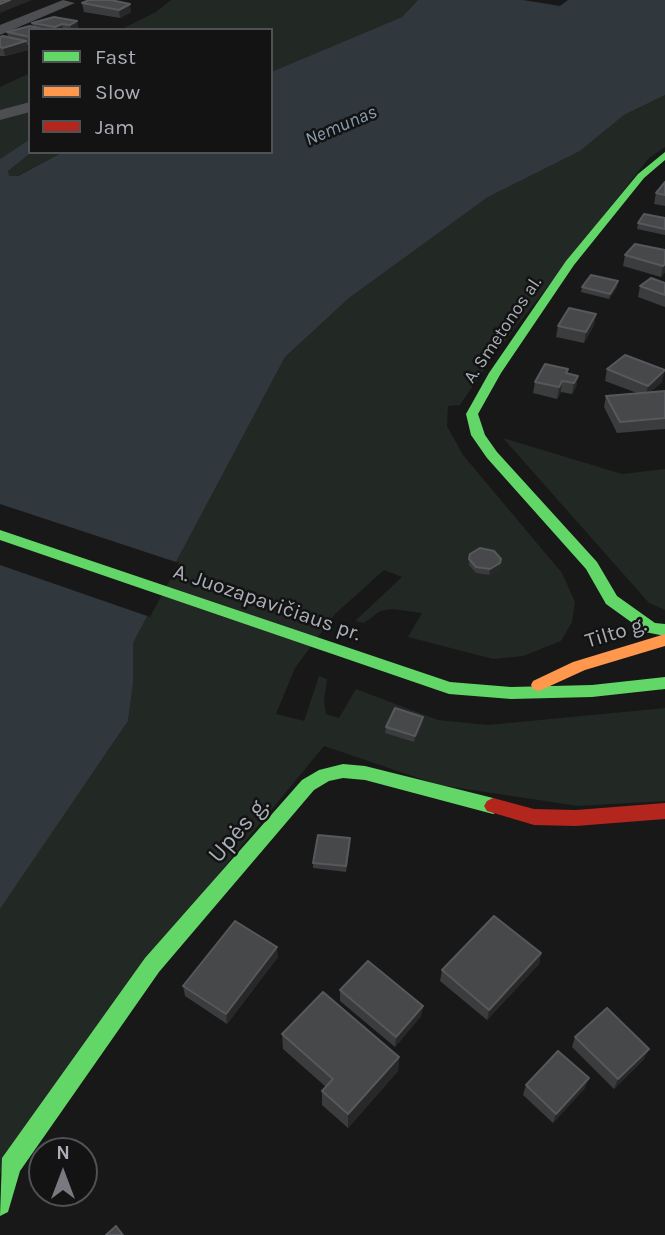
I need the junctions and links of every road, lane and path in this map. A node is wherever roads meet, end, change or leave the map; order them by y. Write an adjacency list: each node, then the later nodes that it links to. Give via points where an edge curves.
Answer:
1 (68, 3): 2 (street)
2 (0, 30)
3 (28, 108): 4 (street)
4 (0, 115)
5 (665, 155): 7 (street, A. Smetonos al., via 641,176 570,264 495,373 472,415 478,435 492,455 592,566)
6 (0, 535): 14 (street, A. Juozapavičiaus pr., via 449,688 493,694)
7 (611, 600): 8 (street); 9 (street, A. Smetonos al., via 651,628)
8 (606, 623)
9 (665, 630)
10 (665, 640): 12 (street, Tilto g.)
11 (591, 648): 12 (street)
12 (579, 666): 14 (street, A. Juozapavičiaus pr.)
13 (665, 682): 14 (street, A. Juozapavičiaus pr.)
14 (524, 692)
15 (665, 810): 16 (street, Upės g., via 534,817 343,771 308,785 152,965 10,1166)
16 (0, 1204)

